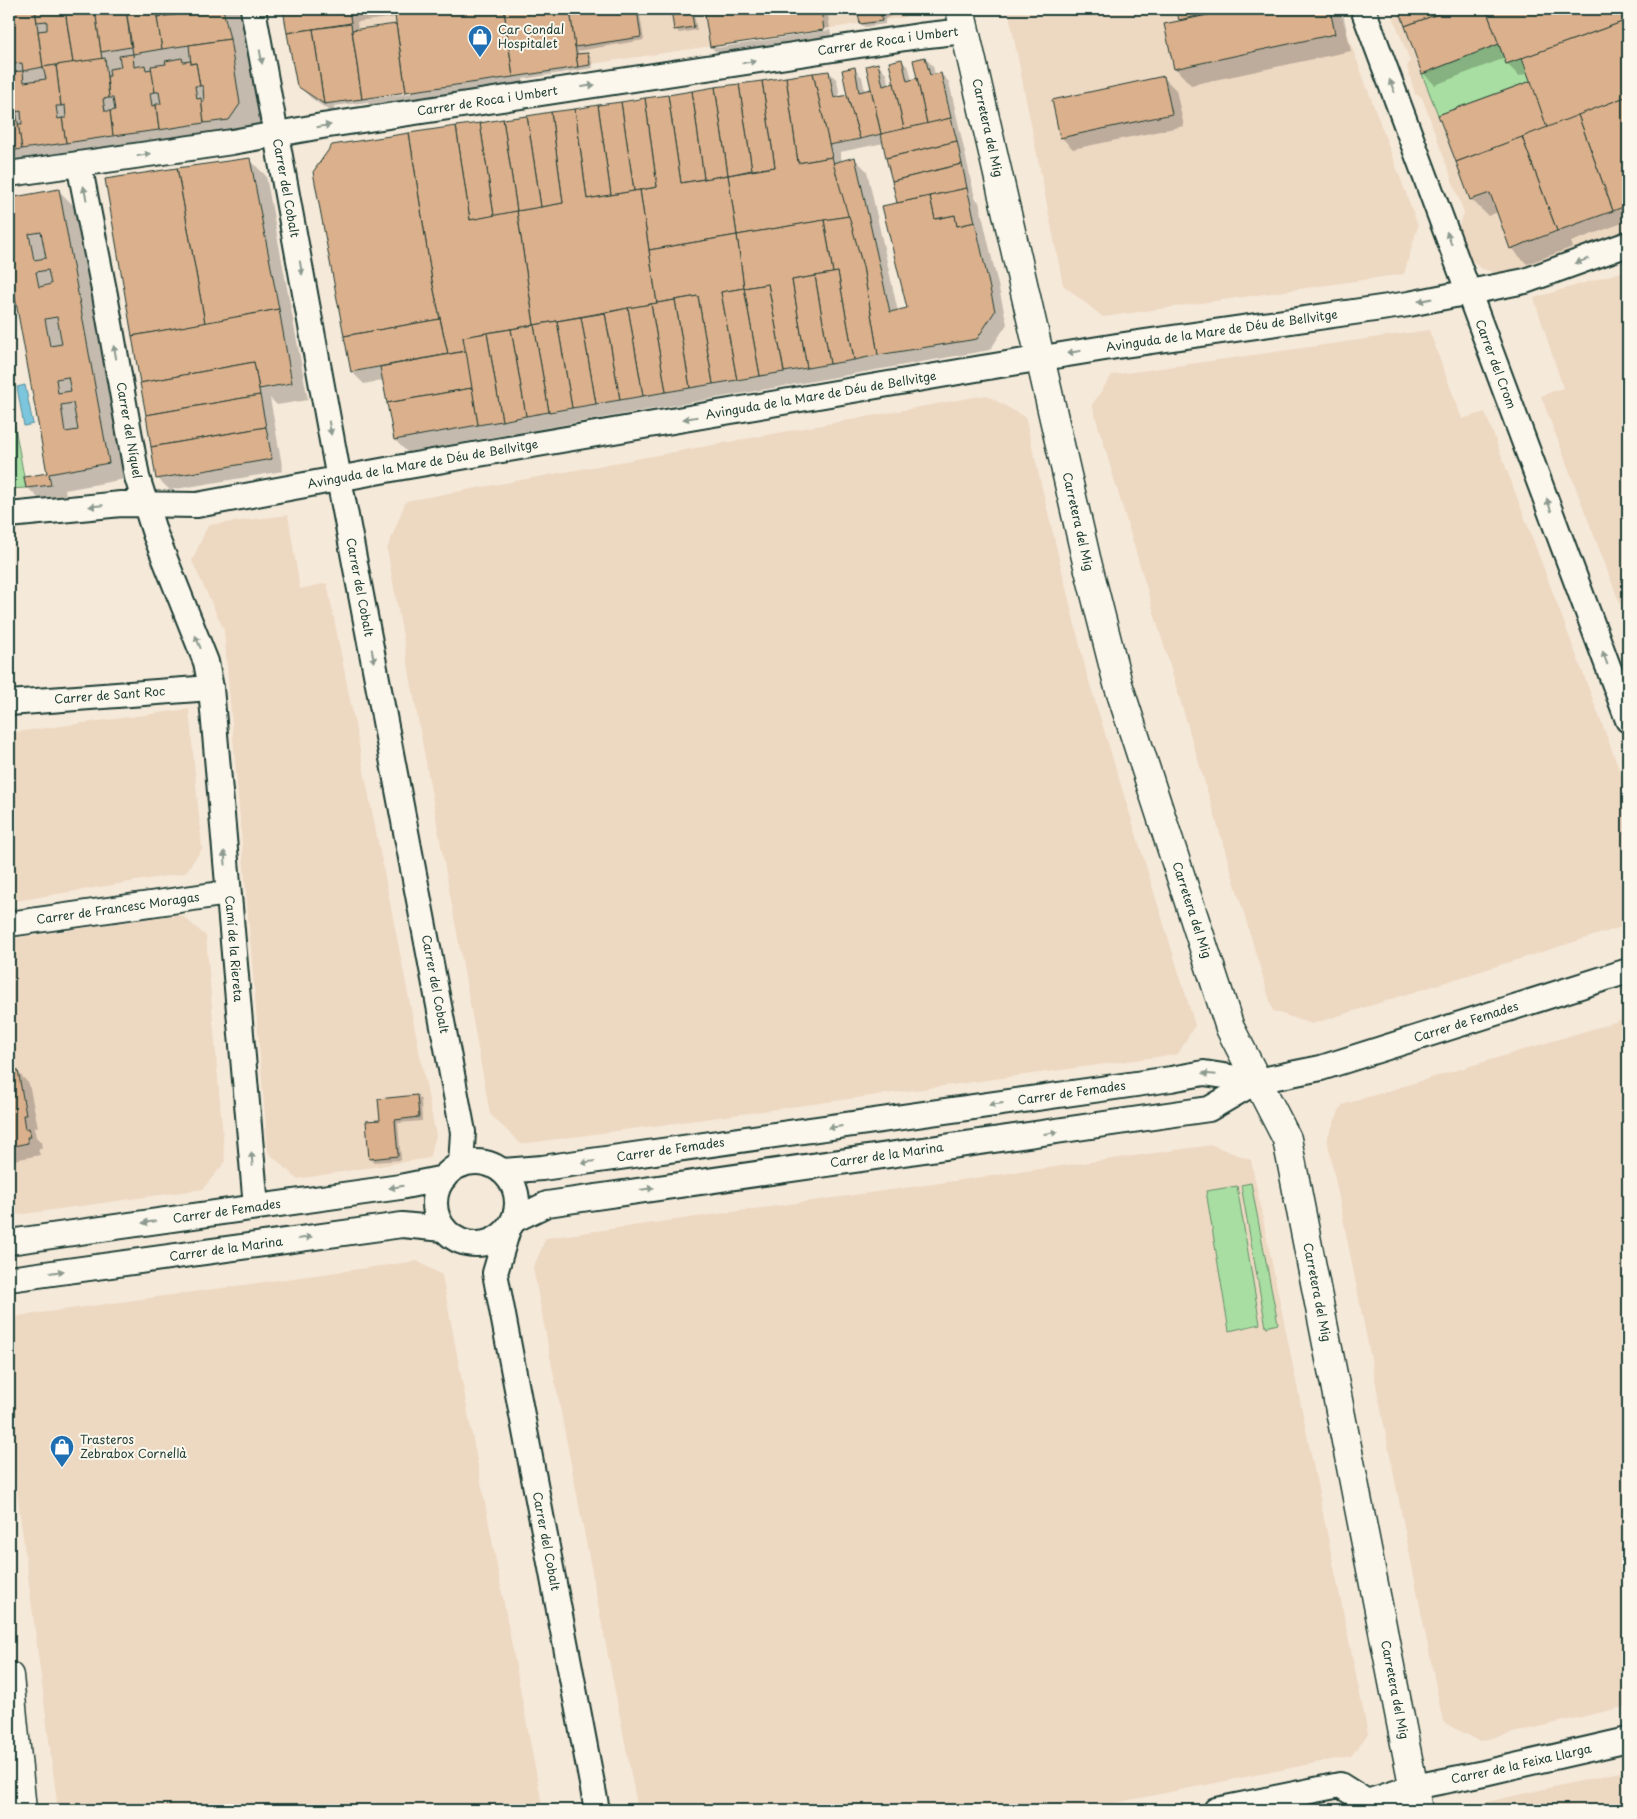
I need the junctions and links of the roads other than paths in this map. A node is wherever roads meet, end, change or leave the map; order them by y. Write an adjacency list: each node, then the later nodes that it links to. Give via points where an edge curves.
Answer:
1 (253, 9): 4 (street, Carrer del Cobalt, one-way to 4)
2 (1363, 9): 8 (street, Carrer del Crom, one-way to 2)
3 (963, 20): 4 (street, Carrer de Roca i Umbert, one-way to 3, via 919,36); 9 (street, Carretera del Mig)
4 (276, 134): 5 (street, Carrer de Roca i Umbert, one-way to 4); 10 (street, Carrer del Cobalt, one-way to 10)
5 (79, 164): 6 (street, Carrer de Roca i Umbert); 11 (street, Carrer del Níquel, one-way to 5)
6 (9, 174)
7 (1628, 244): 8 (street, Avinguda de la Mare de Déu de Bellvitge, one-way to 8, via 1525,281)
8 (1469, 292): 9 (street, Avinguda de la Mare de Déu de Bellvitge, one-way to 9, via 1409,304); 15 (street, Carrer del Crom, one-way to 8)
9 (1040, 358): 10 (street, Avinguda de la Mare de Déu de Bellvitge, one-way to 10); 19 (street, Carretera del Mig, via 1118,684 1230,1028)
10 (339, 479): 11 (street, Avinguda de la Mare de Déu de Bellvitge, via 197,505); 21 (street, Carrer del Cobalt, one-way to 21, via 463,1132)
11 (144, 504): 12 (street, Avinguda de la Mare de Déu de Bellvitge, one-way to 12); 13 (street, Carrer del Níquel, one-way to 11, via 206,662)
12 (9, 515)
13 (211, 688): 14 (street, Carrer de Sant Roc); 16 (street, Camí de la Riereta, one-way to 13)
14 (9, 703)
15 (1628, 720)
16 (228, 893): 17 (street, Carrer de Francesc Moragas); 22 (street, Camí de la Riereta, one-way to 16)
17 (9, 924)
18 (1628, 972): 19 (street, Carrer de Femades, via 1321,1068)
19 (1257, 1081): 20 (street, Carrer de Femades, one-way to 20, via 1204,1072 571,1164); 23 (street, Carrer de la Marina, one-way to 19, via 547,1204 1209,1109); 31 (street, Carretera del Mig, via 1287,1139)
20 (502, 1171): 21 (street, via 472,1162); 23 (street, via 515,1189 517,1210)
21 (453, 1172): 22 (street, Carrer de Femades, one-way to 22, via 400,1187); 24 (street, via 438,1187 435,1198 437,1214)
22 (256, 1208): 25 (street, Carrer de Femades, one-way to 25)
23 (511, 1225): 26 (street, via 491,1242); 27 (street, Carrer del Cobalt)
24 (444, 1228): 26 (street, via 460,1241); 28 (street, Carrer de la Marina, one-way to 24, via 402,1225)
25 (9, 1242)
26 (470, 1244): 27 (street)
27 (495, 1273): 34 (street, Carrer del Cobalt)
28 (9, 1279)
29 (9, 1676): 33 (street)
30 (1628, 1740): 31 (street, Carrer de la Feixa Llarga, via 1484,1773)
31 (1416, 1799): 32 (street, Carrer de la Feixa Llarga)
32 (1364, 1806): 35 (street, via 1340,1785)
33 (22, 1810)
34 (597, 1810)
35 (1216, 1810)

